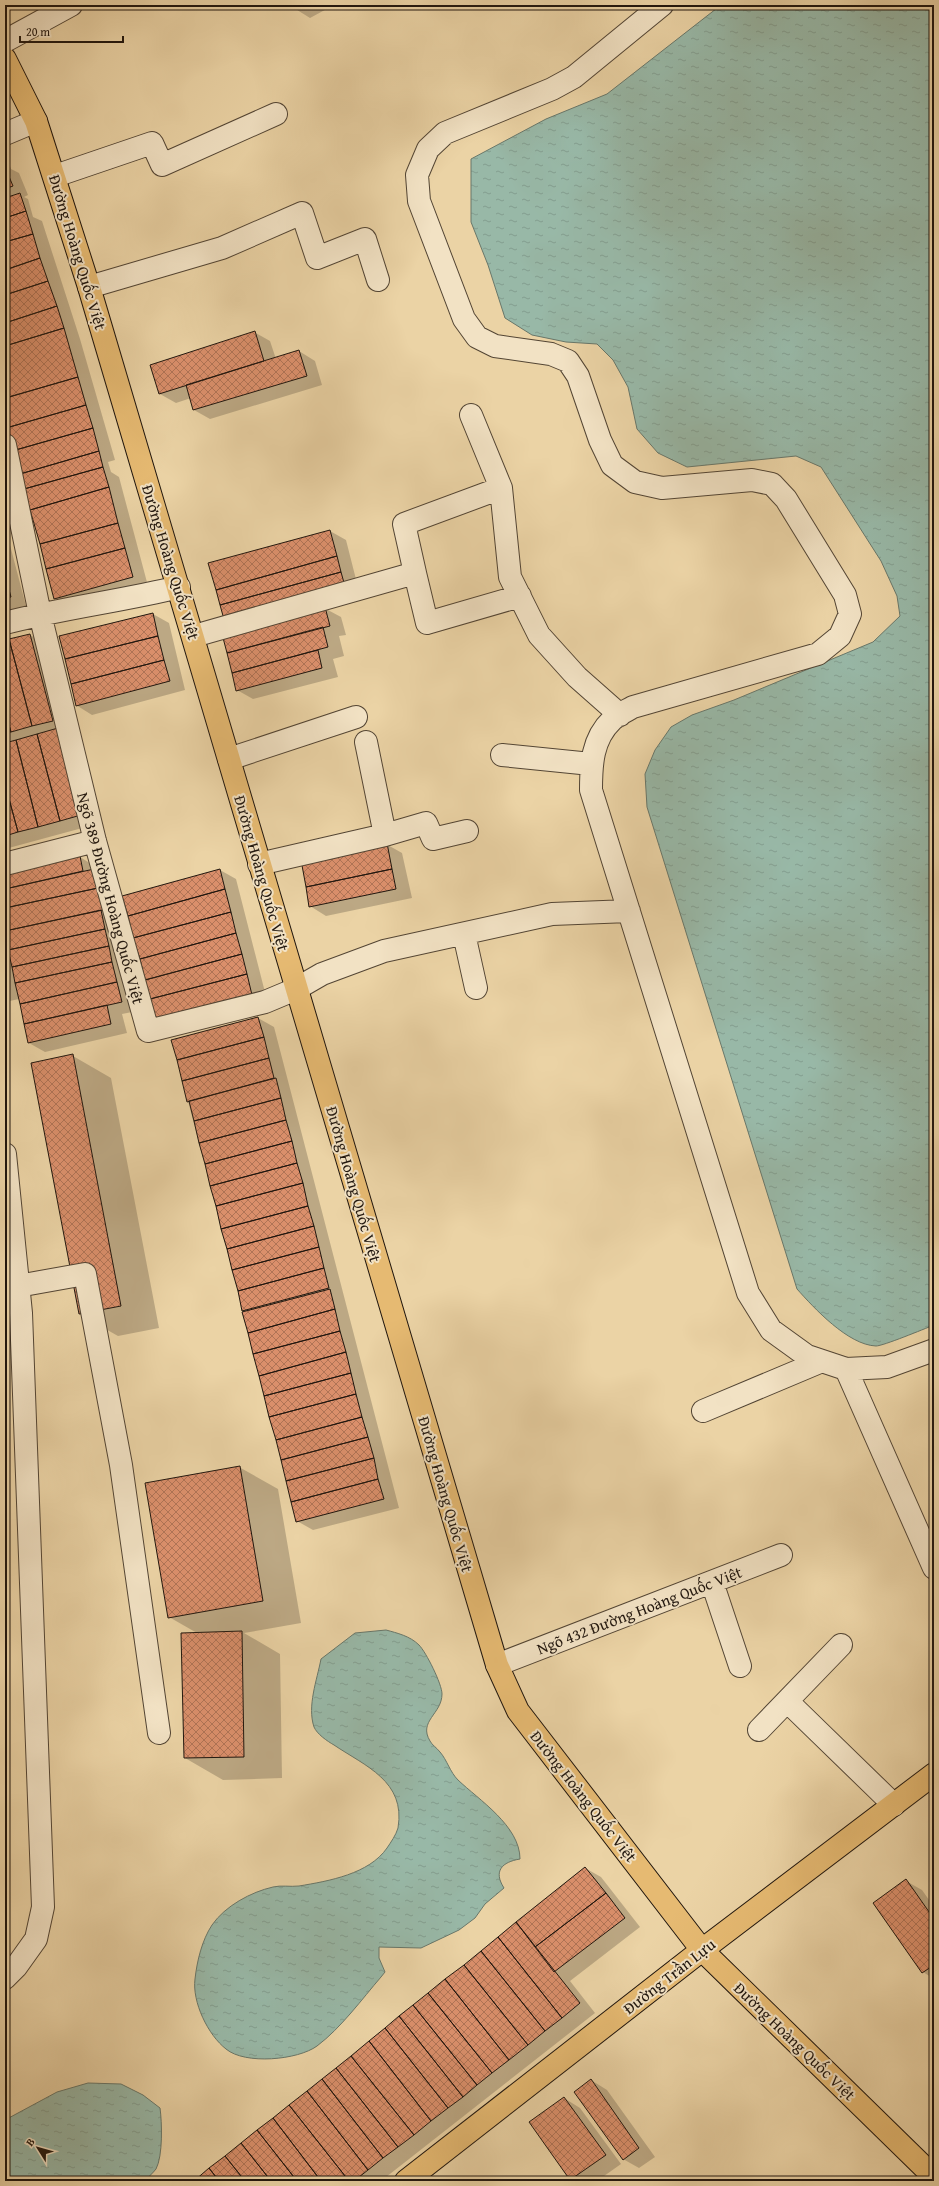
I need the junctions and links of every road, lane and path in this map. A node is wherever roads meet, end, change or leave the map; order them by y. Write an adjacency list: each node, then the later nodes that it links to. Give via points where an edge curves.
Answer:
1 (71, 5): 3 (street)
2 (662, 5): 20 (street, via 574,77 552,89 445,133 428,149 417,175 419,201 464,319 477,337 495,346 551,354 568,361 578,376 600,440 612,465 635,482 662,488 752,480 772,484 786,499 845,595 850,614 840,636 818,654 633,707)
3 (5, 41)
4 (5, 59): 6 (main road, Đường Hoàng Quốc Việt)
5 (276, 114): 8 (street, via 162,165 152,143)
6 (36, 120): 7 (street); 8 (main road, Đường Hoàng Quốc Việt)
7 (5, 134)
8 (55, 176): 10 (main road, Đường Hoàng Quốc Việt)
9 (378, 280): 10 (street, via 365,239 317,258 302,212 222,248)
10 (89, 287): 15 (main road, Đường Hoàng Quốc Việt)
11 (470, 415): 13 (street)
12 (5, 445): 17 (street, Ngõ 389 Đường Hoàng Quốc Việt)
13 (501, 488): 14 (street, via 404,524); 16 (street, via 510,577)
14 (415, 573): 16 (street, via 427,623); 19 (street)
15 (179, 587): 17 (street); 19 (main road, Đường Hoàng Quốc Việt)
16 (520, 596): 20 (street, via 539,635 577,677)
17 (40, 614): 18 (street); 28 (street, Ngõ 389 Đường Hoàng Quốc Việt)
18 (5, 624)
19 (194, 636): 24 (main road, Đường Hoàng Quốc Việt)
20 (620, 715): 25 (street, via 611,721 598,740)
21 (356, 717): 24 (street)
22 (366, 742): 27 (street)
23 (502, 755): 25 (street)
24 (229, 759): 30 (main road, Đường Hoàng Quốc Việt)
25 (591, 764): 31 (street, via 591,790)
26 (468, 831): 27 (street, via 433,839 426,823)
27 (385, 835): 30 (street)
28 (95, 841): 29 (street); 34 (street, Ngõ 389 Đường Hoàng Quốc Việt, via 148,1031 265,1002)
29 (5, 864)
30 (259, 864): 34 (main road, Đường Hoàng Quốc Việt)
31 (629, 911): 32 (street, via 552,914); 38 (street, via 748,1293 771,1330 807,1356)
32 (464, 934): 33 (street); 34 (street, via 384,951 322,974)
33 (476, 988)
34 (296, 989): 45 (main road, Đường Hoàng Quốc Việt)
35 (5, 1154): 36 (street)
36 (18, 1286): 49 (street, via 85,1274 121,1465); 53 (street, via 43,1907 36,1940)
37 (934, 1350): 39 (street, via 887,1367)
38 (822, 1361): 39 (street); 40 (street)
39 (846, 1369): 42 (street)
40 (703, 1411)
41 (781, 1555): 43 (street, Ngõ 432 Đường Hoàng Quốc Việt)
42 (934, 1568)
43 (712, 1582): 45 (street, Ngõ 432 Đường Hoàng Quốc Việt); 46 (street)
44 (841, 1645): 47 (street)
45 (497, 1665): 52 (main road, Đường Hoàng Quốc Việt, via 518,1711)
46 (740, 1666)
47 (787, 1701): 48 (street); 51 (street)
48 (758, 1730)
49 (159, 1733)
50 (934, 1774): 51 (main road, Đường Trần Lựu)
51 (894, 1805): 52 (main road, Đường Trần Lựu)
52 (702, 1950): 54 (main road, Đường Hoàng Quốc Việt); 55 (main road, Đường Trần Lựu)
53 (5, 1978)
54 (933, 2175)
55 (406, 2181)

